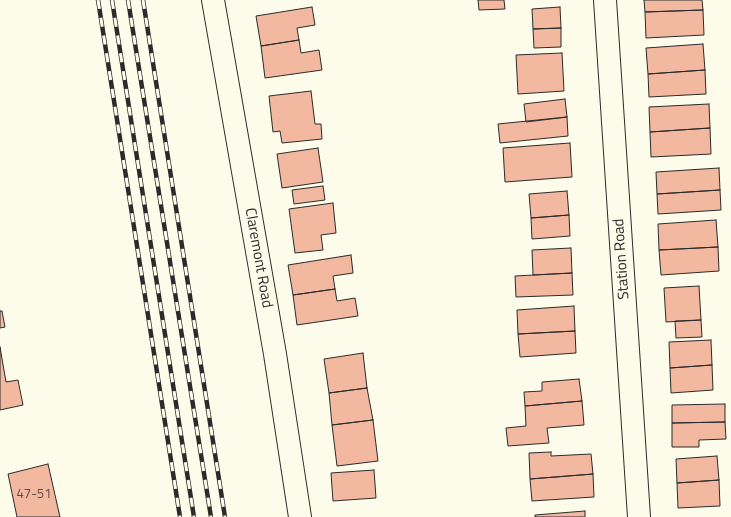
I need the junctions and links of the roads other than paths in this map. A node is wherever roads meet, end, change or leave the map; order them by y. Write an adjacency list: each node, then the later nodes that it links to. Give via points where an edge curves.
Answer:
1 (213, 0): 3 (street, Claremont Road, via 275,354)
2 (605, 0): 4 (street, Station Road)
3 (300, 517)
4 (639, 517)

